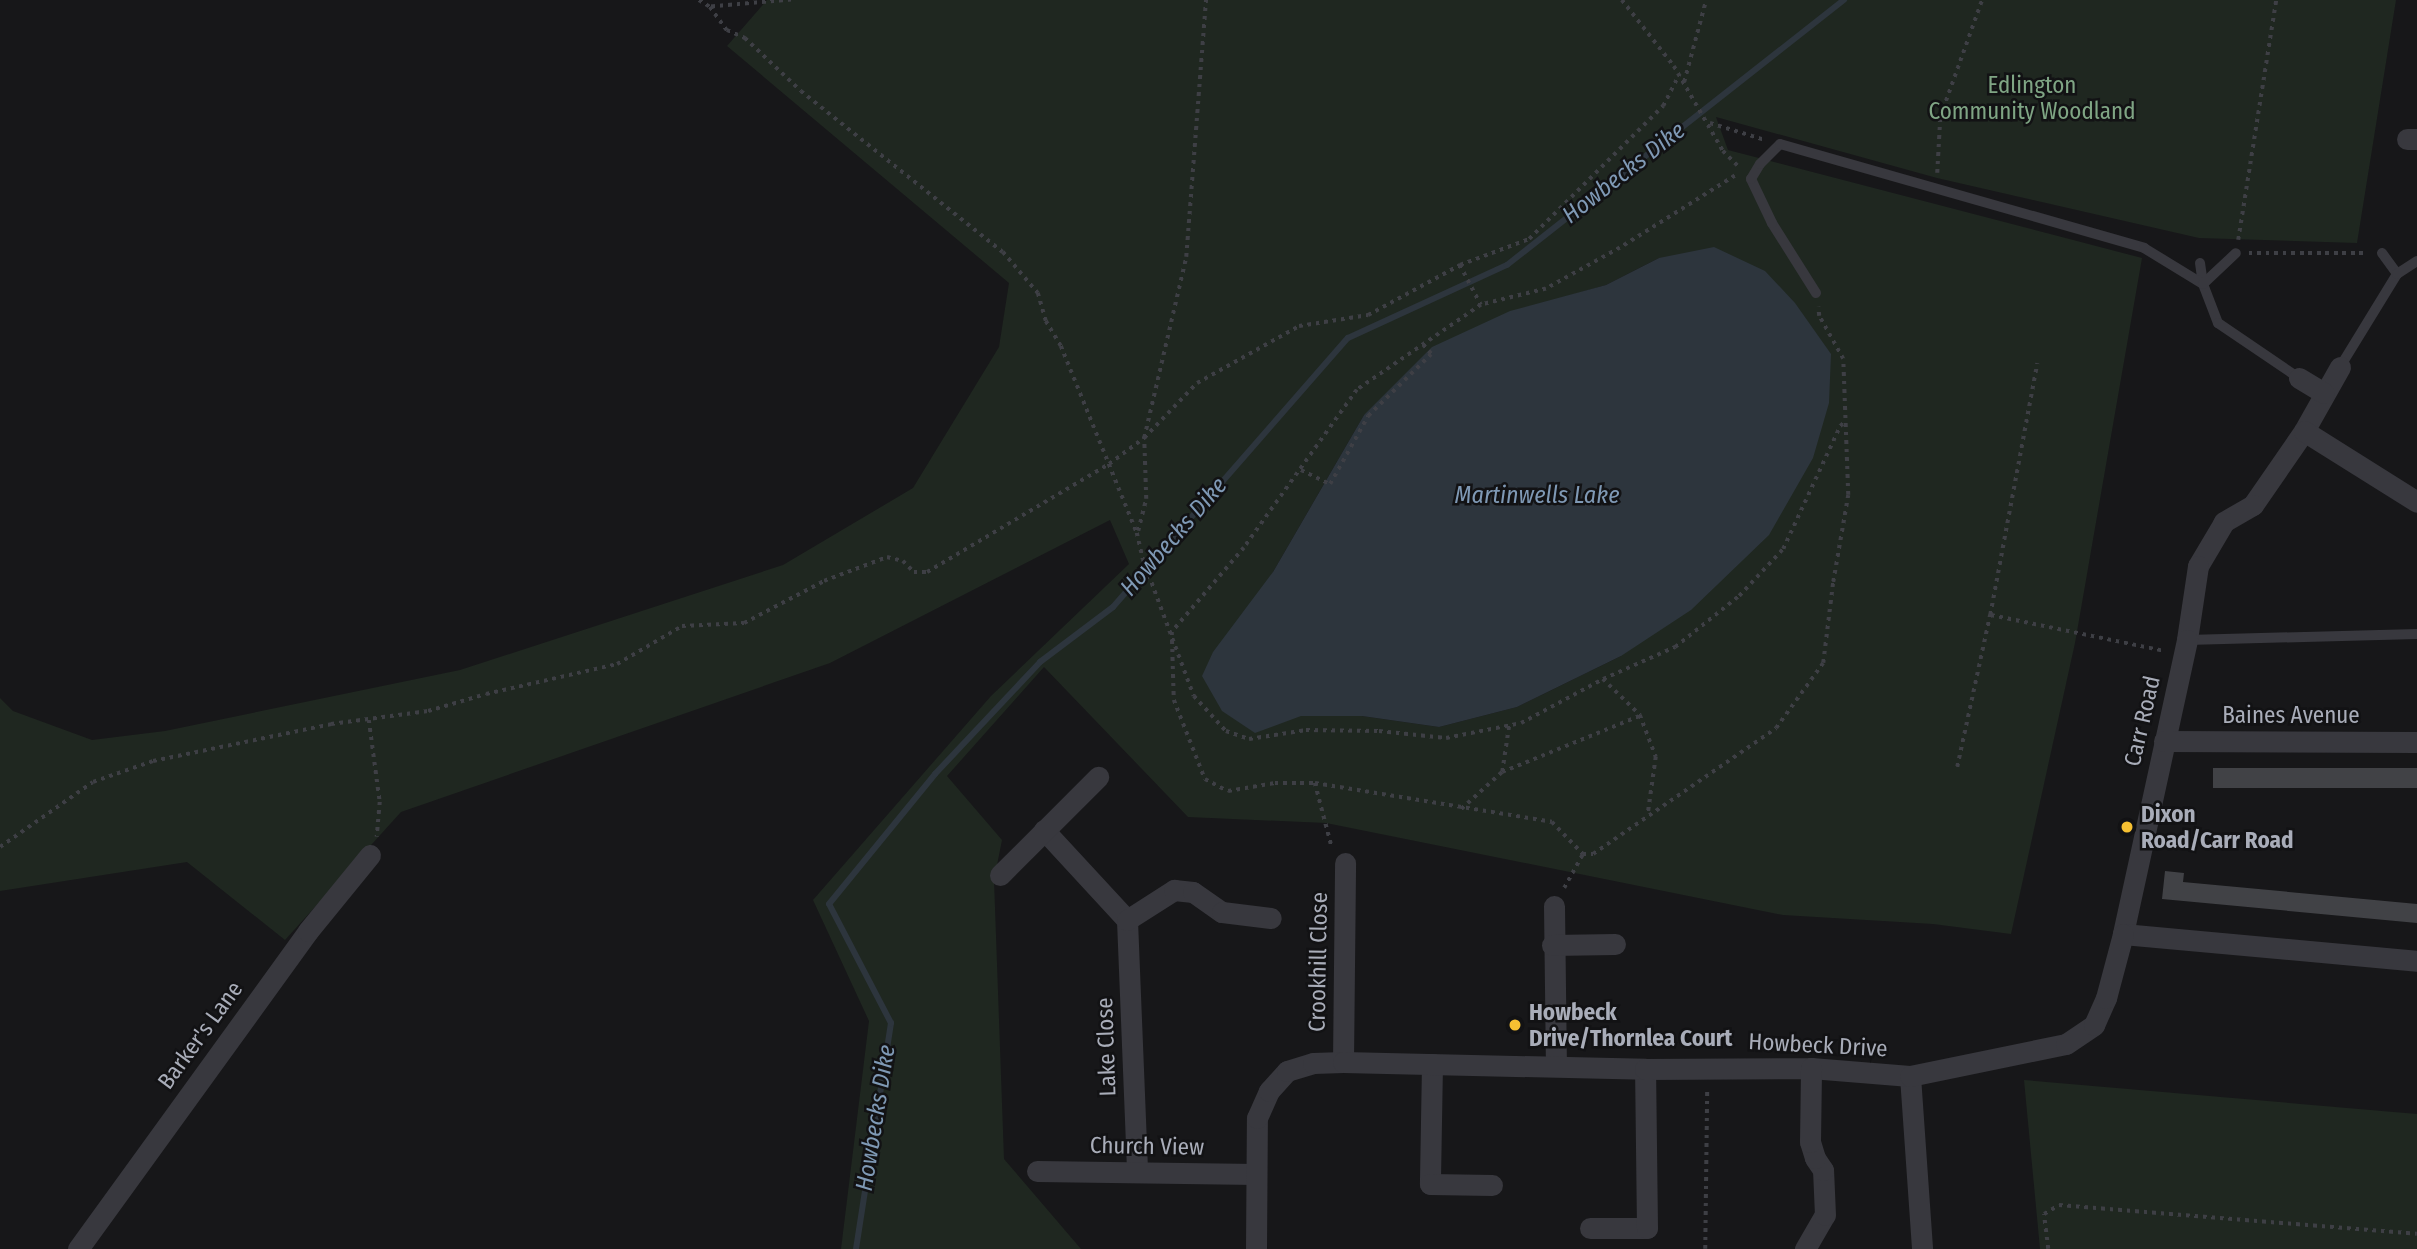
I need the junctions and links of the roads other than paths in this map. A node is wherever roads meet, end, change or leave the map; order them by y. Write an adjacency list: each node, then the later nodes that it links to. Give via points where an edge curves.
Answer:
1 (2236, 253): 6 (lane)
2 (2382, 253): 5 (lane)
3 (2417, 261): 5 (lane)
4 (2200, 264): 6 (lane)
5 (2397, 274): 8 (lane)
6 (2203, 284): 7 (lane, via 2144,248 1780,144 1751,179 1772,223); 9 (lane, via 2218,323)
7 (1816, 293)
8 (2340, 367): 10 (street, Carr Road)
9 (2299, 379): 10 (street)
10 (2324, 393): 11 (street, Carr Road)
11 (2304, 431): 12 (street); 14 (street, Carr Road, via 2253,505 2224,522 2198,566)
12 (2417, 502)
13 (2417, 634): 14 (lane)
14 (2186, 647): 15 (street, Carr Road)
15 (2164, 741): 16 (street, Baines Avenue); 25 (street, Carr Road)
16 (2417, 742)
17 (1098, 777): 18 (street)
18 (1044, 830): 21 (street); 24 (street)
19 (370, 855): 40 (street, Barker's Lane, via 308,931)
20 (1345, 863): 29 (street, Crookhill Close)
21 (1000, 875)
22 (1554, 905): 27 (street)
23 (1271, 918): 24 (street, via 1222,912 1193,892 1174,890)
24 (1127, 920): 36 (street, Lake Close)
25 (2123, 934): 28 (street); 34 (street, Howbeck Drive, via 2094,1025 2066,1044)
26 (1615, 944): 27 (street)
27 (1552, 945): 31 (street)
28 (2417, 961)
29 (1343, 1062): 30 (street, Howbeck Drive); 37 (street, Howbeck Drive, via 1313,1063 1287,1071 1269,1091 1257,1118)
30 (1432, 1065): 31 (street, Howbeck Drive); 38 (street, via 1430,1184)
31 (1556, 1066): 33 (street, Howbeck Drive)
32 (1811, 1068): 33 (street, Howbeck Drive); 34 (street, Howbeck Drive); 42 (street, via 1810,1142 1824,1170 1825,1215)
33 (1645, 1069): 39 (street, via 1647,1228)
34 (1910, 1076): 43 (street)
35 (1037, 1171): 36 (street, Church View)
36 (1138, 1171): 37 (street, Church View)
37 (1256, 1174): 41 (street, Howbeck Drive)
38 (1492, 1185)
39 (1590, 1228)
40 (78, 1249)
41 (1256, 1249)
42 (1805, 1249)
43 (1922, 1249)

